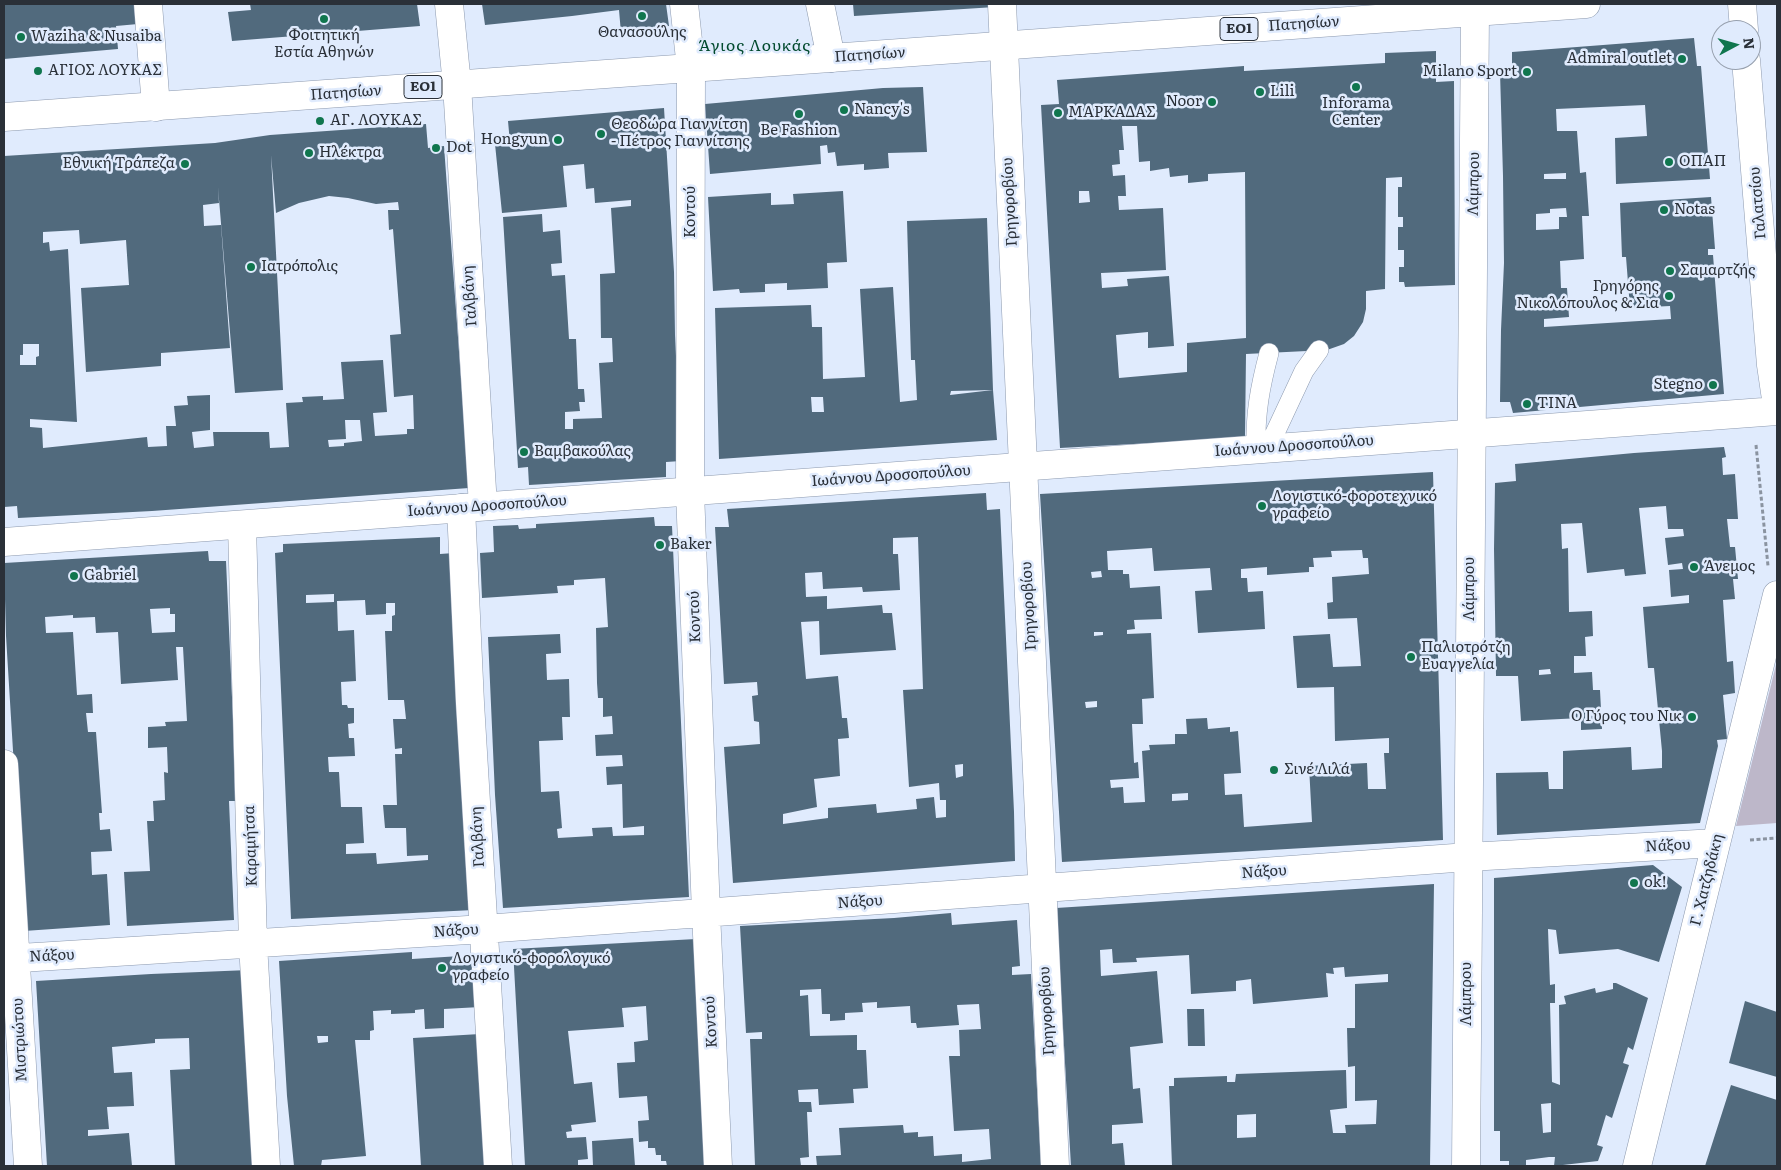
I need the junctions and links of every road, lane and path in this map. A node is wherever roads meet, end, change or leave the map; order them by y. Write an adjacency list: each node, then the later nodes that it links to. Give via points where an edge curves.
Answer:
1 (148, 4): 16 (street)
2 (449, 4): 15 (street, Γαλβάνη)
3 (684, 4): 13 (street, Κοντού)
4 (820, 4): 12 (street)
5 (1002, 4): 11 (street, Γρηγοροβίου)
6 (1586, 4): 8 (street, Πατησίων / ΕΟ1)
7 (1742, 4): 10 (street)
8 (1540, 5): 9 (street, Πατησίων / ΕΟ1)
9 (1475, 12): 11 (street, Πατησίων / ΕΟ1); 22 (street, Λάμπρου)
10 (1743, 20)
11 (1003, 46): 12 (street, Πατησίων / ΕΟ1); 24 (street, Γρηγοροβίου)
12 (831, 58): 13 (street, Πατησίων / ΕΟ1)
13 (691, 68): 15 (street, Πατησίων / ΕΟ1); 25 (street, Κοντού)
14 (1747, 70): 20 (street, Γαλατσίου)
15 (457, 85): 16 (street, Πατησίων / ΕΟ1); 26 (street, Γαλβάνη)
16 (156, 107): 17 (street, Πατησίων / ΕΟ1)
17 (4, 117)
18 (1319, 350): 23 (lane, via 1304,371)
19 (1269, 353): 23 (lane, via 1255,424)
20 (1777, 406)
21 (1777, 411): 22 (street, Ιωάννου Δροσοπούλου)
22 (1471, 433): 23 (street, Ιωάννου Δροσοπούλου); 32 (street, Λάμπρου)
23 (1262, 449): 24 (street, Ιωάννου Δροσοπούλου)
24 (1022, 467): 25 (street, Ιωάννου Δροσοπούλου); 33 (street, Γρηγοροβίου)
25 (690, 491): 26 (street, Ιωάννου Δροσοπούλου); 34 (street, Κοντού)
26 (472, 507): 27 (street, Ιωάννου Δροσοπούλου); 35 (street, Γαλβάνη)
27 (242, 524): 28 (street, Ιωάννου Δροσοπούλου); 36 (street, Καραμήτσα)
28 (4, 542)
29 (1777, 594): 31 (street, Γ. Χατζηδάκη)
30 (4, 764): 37 (street, Μιστριώτου)
31 (1716, 843): 32 (street, Νάξου); 44 (street, Γ. Χατζηδάκη)
32 (1468, 857): 33 (street, Νάξου); 43 (street, Λάμπρου)
33 (1042, 888): 34 (street, Νάξου); 42 (street, Γρηγοροβίου)
34 (706, 913): 35 (street, Νάξου); 41 (street, Κοντού)
35 (484, 929): 36 (street, Νάξου); 40 (street, Γαλβάνη)
36 (253, 944): 37 (street, Νάξου); 39 (street, Καραμήτσα)
37 (10, 958): 38 (street, Μιστριώτου)
38 (28, 1166)
39 (266, 1166)
40 (498, 1166)
41 (718, 1166)
42 (1055, 1166)
43 (1466, 1166)
44 (1637, 1166)

